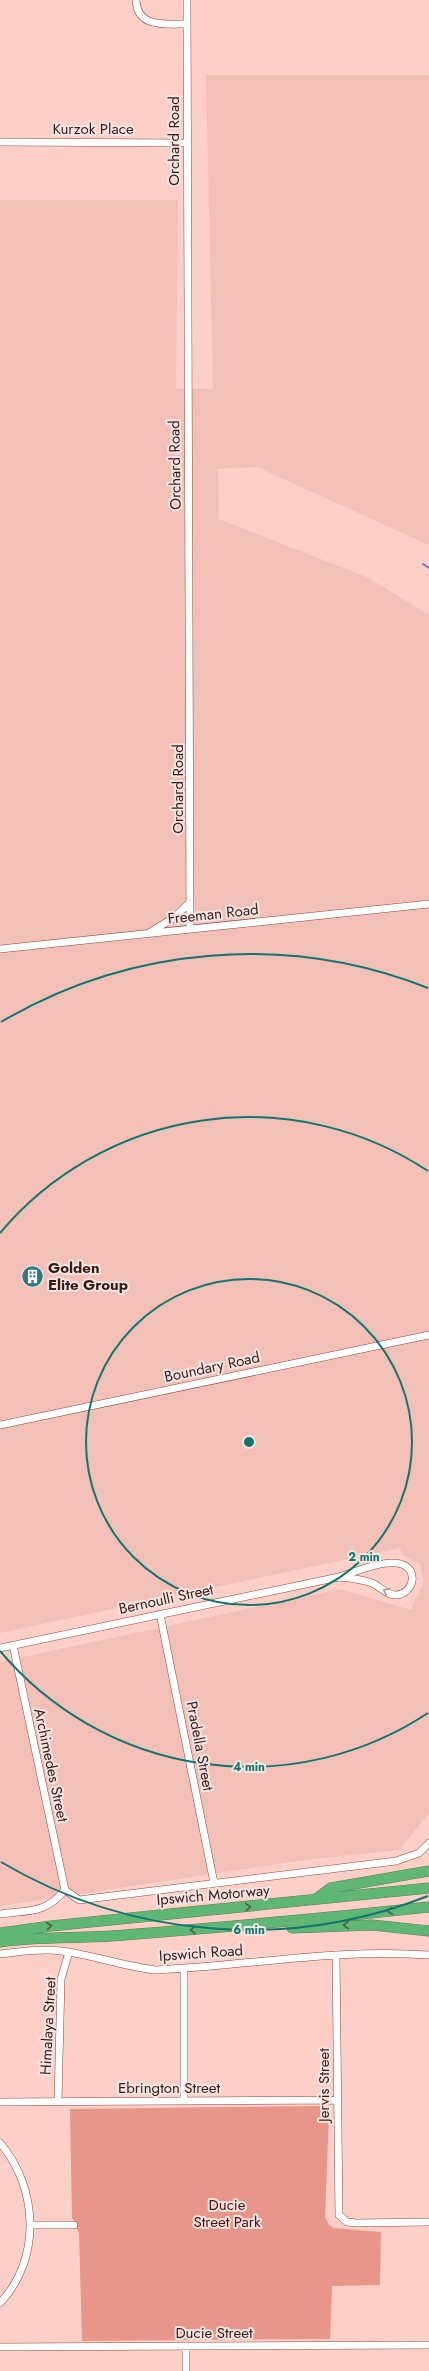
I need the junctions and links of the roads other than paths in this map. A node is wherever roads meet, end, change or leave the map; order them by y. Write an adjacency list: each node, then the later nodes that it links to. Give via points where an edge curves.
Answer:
1 (136, 0): 3 (street, via 137,10 144,19 159,24)
2 (187, 0): 3 (street, Orchard Road)
3 (186, 24): 5 (street, Orchard Road)
4 (0, 142): 5 (street, Kurzok Place)
5 (186, 143): 6 (street, Orchard Road)
6 (190, 902): 8 (street, Orchard Road); 9 (street, via 175,917)
7 (429, 904): 8 (street, Freeman Road)
8 (190, 930): 9 (street, Freeman Road)
9 (148, 933): 10 (street, Freeman Road)
10 (0, 949)
11 (429, 1335): 12 (street, Boundary Road)
12 (0, 1425)
13 (339, 1577): 13 (street, Bernoulli Street, one-way to 13, via 390,1563 409,1568 413,1577 411,1587 395,1596 366,1581); 14 (street, Bernoulli Street)
14 (160, 1614): 15 (street, Bernoulli Street); 19 (street, Pradella Street)
15 (13, 1645): 16 (street, Bernoulli Street); 21 (street, Archimedes Street)
16 (0, 1648)
17 (429, 1843): 19 (street, via 419,1854 396,1861)
18 (429, 1871): 22 (highway, via 331,1888)
19 (214, 1883): 21 (street, via 79,1900)
20 (429, 1888): 22 (highway, Ipswich Motorway)
21 (65, 1890): 24 (street, via 54,1903 44,1908)
22 (314, 1900): 26 (highway, Ipswich Motorway, one-way to 22)
23 (429, 1907): 25 (highway, one-way to 25)
24 (0, 1914)
25 (257, 1925): 27 (highway, one-way to 25, via 372,1925 268,1929); 28 (highway, one-way to 28)
26 (3, 1931)
27 (429, 1931)
28 (0, 1942)
29 (69, 1952): 30 (street, Ipswich Road, via 43,1950); 33 (street, Ipswich Road, via 134,1968); 36 (street, Himalaya Street, via 61,1980)
30 (0, 1954)
31 (336, 1955): 32 (street, Ipswich Road); 33 (street, Ipswich Road); 35 (street, Jervis Street)
32 (429, 1955)
33 (184, 1968): 34 (street)
34 (184, 2100): 35 (street, Ebrington Street); 36 (street, Ebrington Street)
35 (337, 2100): 39 (street, Jervis Street, via 339,2215 347,2222 356,2223)
36 (58, 2101): 37 (street, Ebrington Street)
37 (0, 2102)
38 (0, 2143): 40 (street, via 24,2183)
39 (429, 2222)
40 (31, 2225): 41 (street); 42 (street, via 29,2243 20,2272)
41 (74, 2225)
42 (0, 2303)
43 (429, 2345): 44 (street, Ducie Street)
44 (186, 2346): 45 (street, Ducie Street); 46 (street)
45 (0, 2347)
46 (186, 2371)

